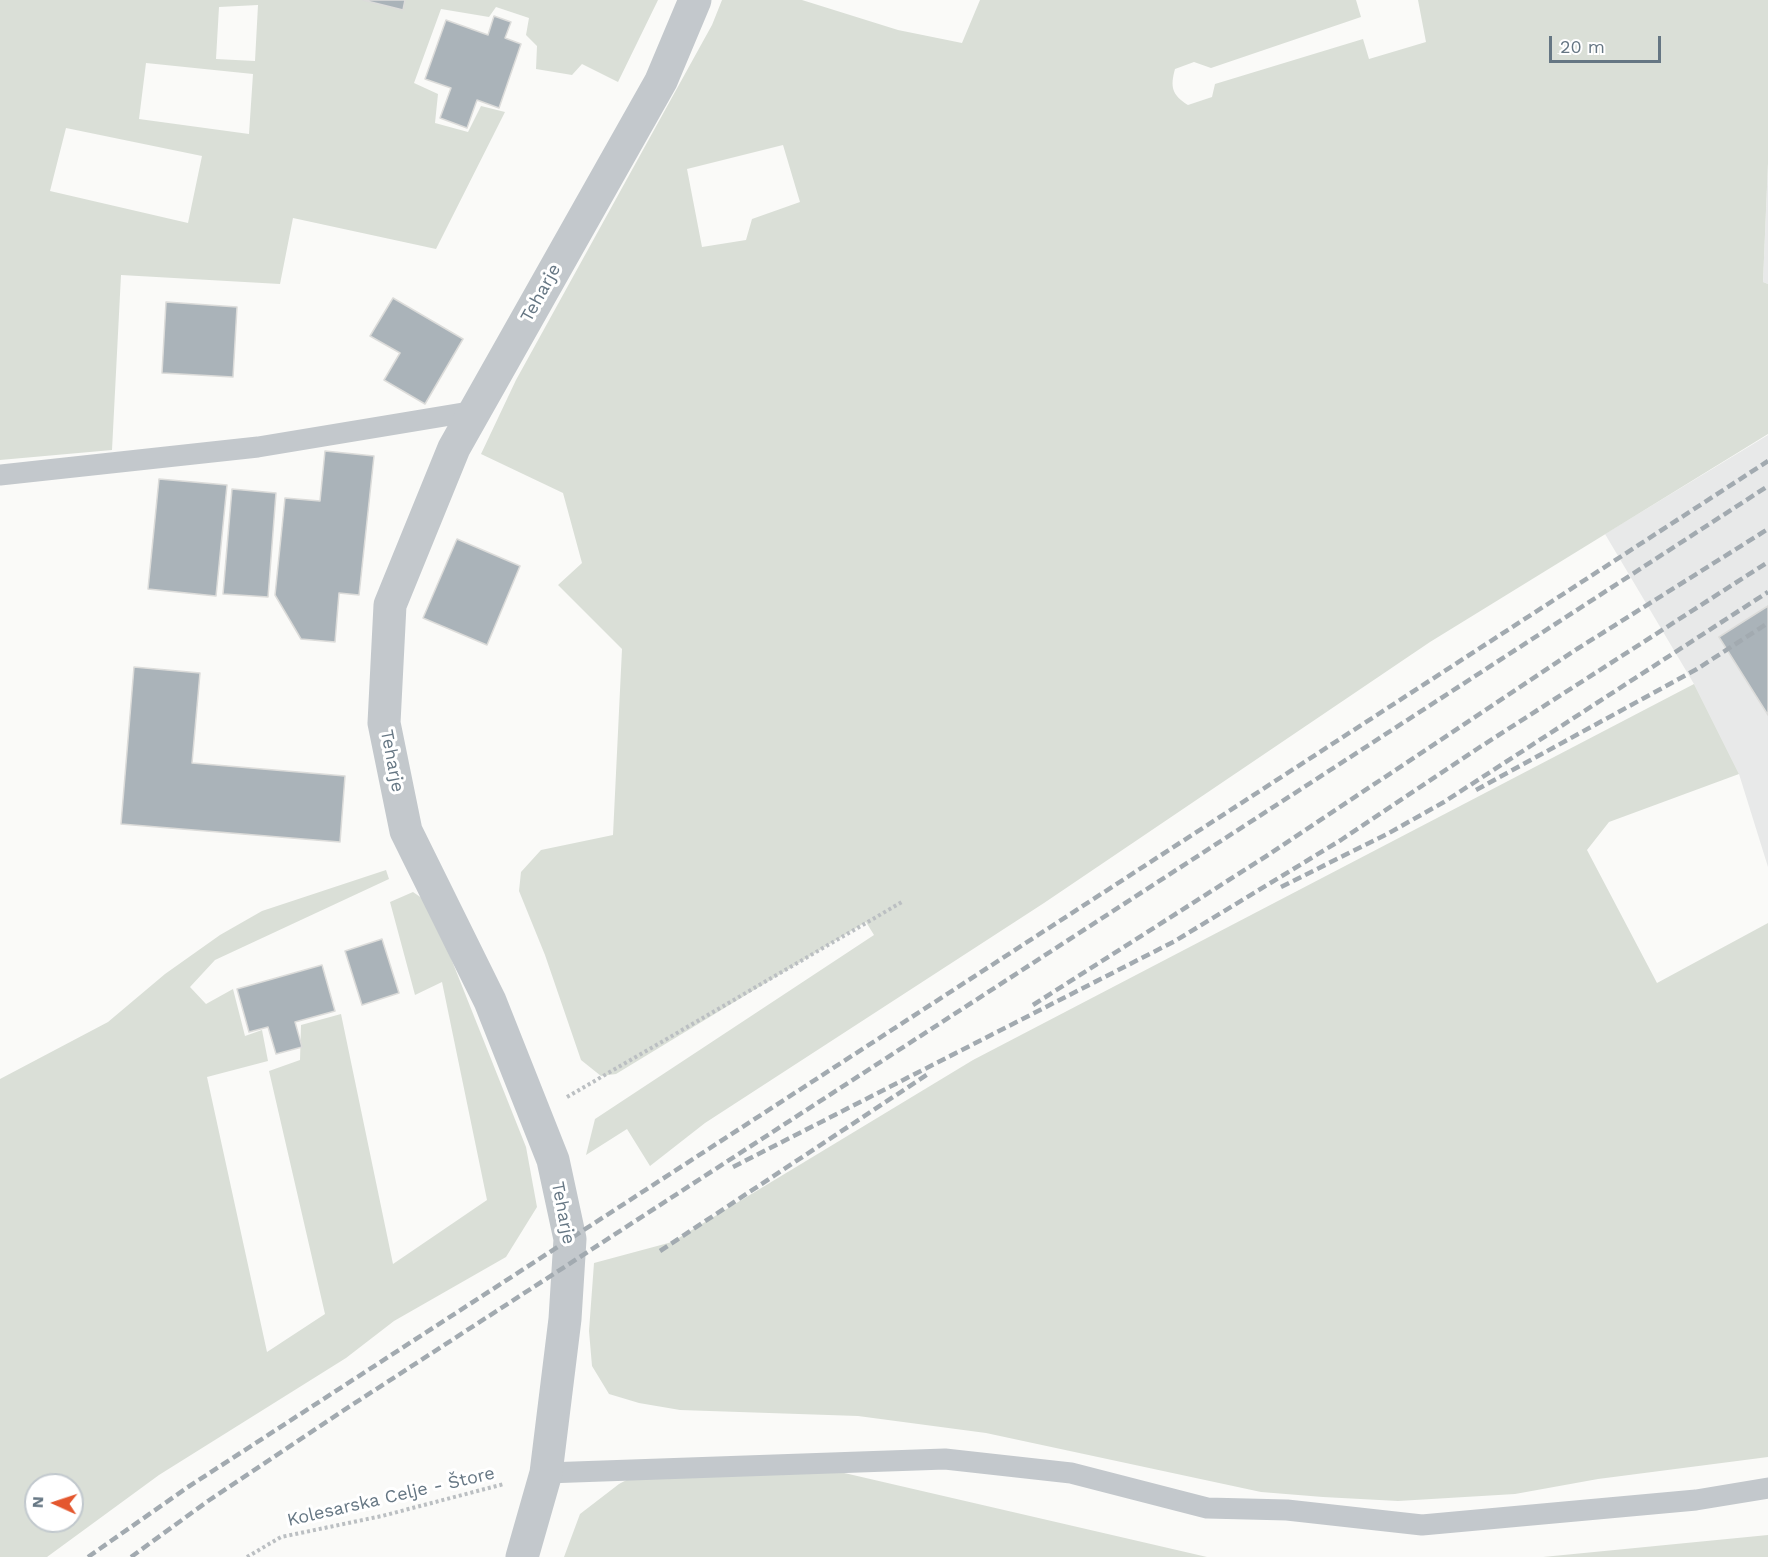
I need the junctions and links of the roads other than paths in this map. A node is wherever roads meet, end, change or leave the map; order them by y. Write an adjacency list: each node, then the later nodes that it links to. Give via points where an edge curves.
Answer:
1 (695, 0): 2 (street, Teharje, via 662,81)
2 (475, 411): 3 (lane, via 258,447); 4 (street, Teharje, via 454,448 390,605 384,723 406,831 489,1001 553,1160 570,1239 571,1264)
3 (0, 475)
4 (546, 1473): 5 (lane, via 945,1459 1071,1473 1207,1508 1287,1510 1422,1525 1696,1500); 6 (street, Teharje)
5 (1768, 1488)
6 (522, 1557)

